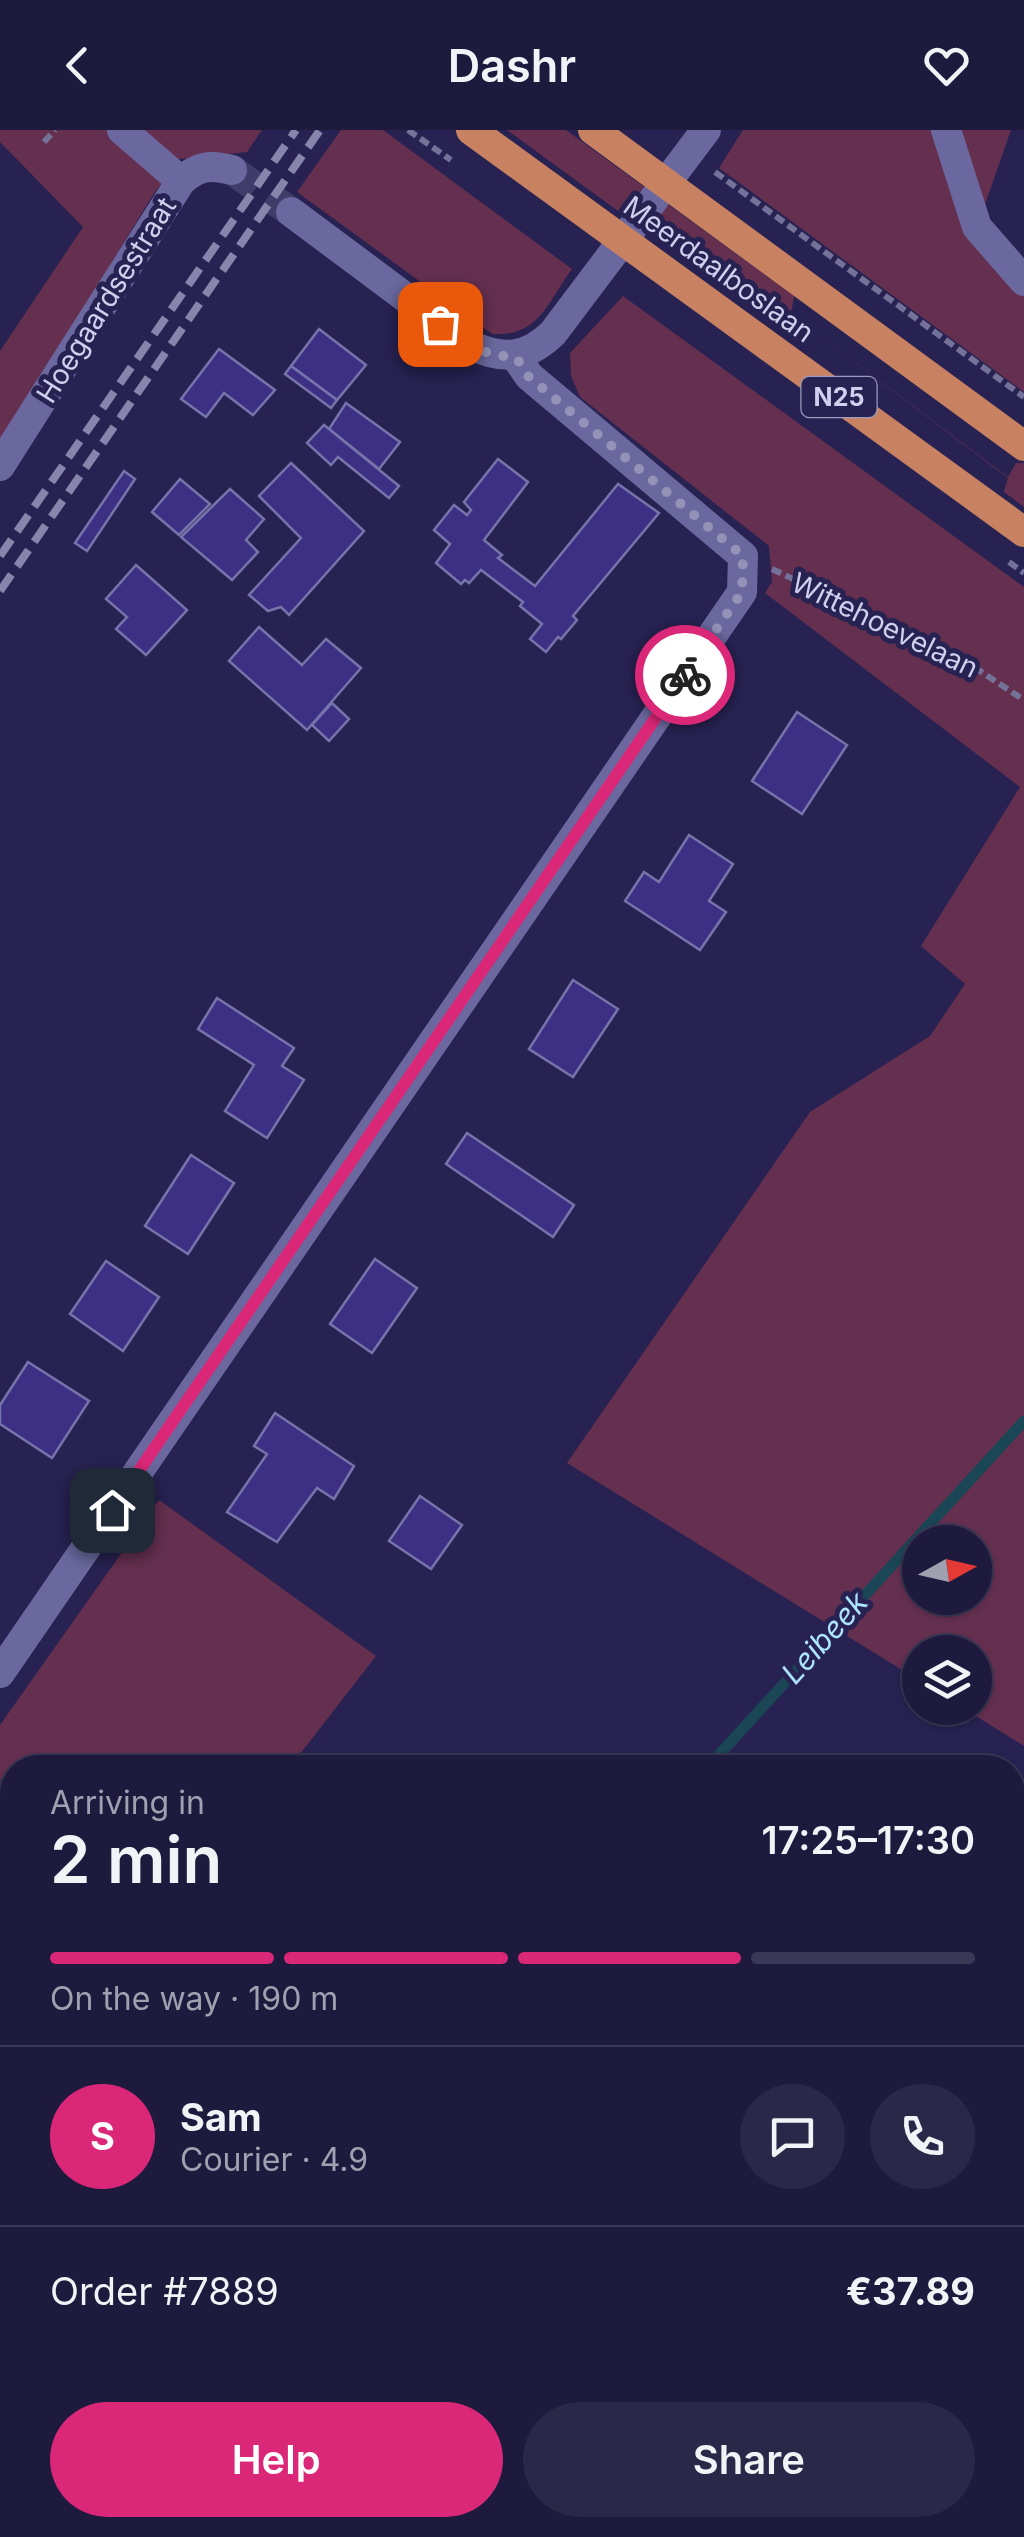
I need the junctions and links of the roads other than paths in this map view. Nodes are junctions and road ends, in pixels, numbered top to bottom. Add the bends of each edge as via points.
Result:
1 (122, 130) edge
2 (472, 130) edge
3 (593, 130) edge
4 (706, 130) edge
5 (946, 130) edge
6 (232, 170) tunnel mouth
7 (181, 181) junction
8 (291, 212) tunnel mouth
9 (1024, 281) edge
10 (516, 357) junction
11 (1024, 446) edge
12 (0, 466) edge
13 (1024, 532) edge
14 (0, 1673) edge

1 - 7 street
2 - 13 highway, Meerdaalboslaan / N25
3 - 11 highway, Meerdaalboslaan / N25
4 - 10 street via 553,333
5 - 9 street via 977,226
6 - 7 street, Hoegaardsestraat via 195,169
7 - 12 street, Hoegaardsestraat
8 - 10 street via 468,344
10 - 14 street via 528,376 743,556 742,592

